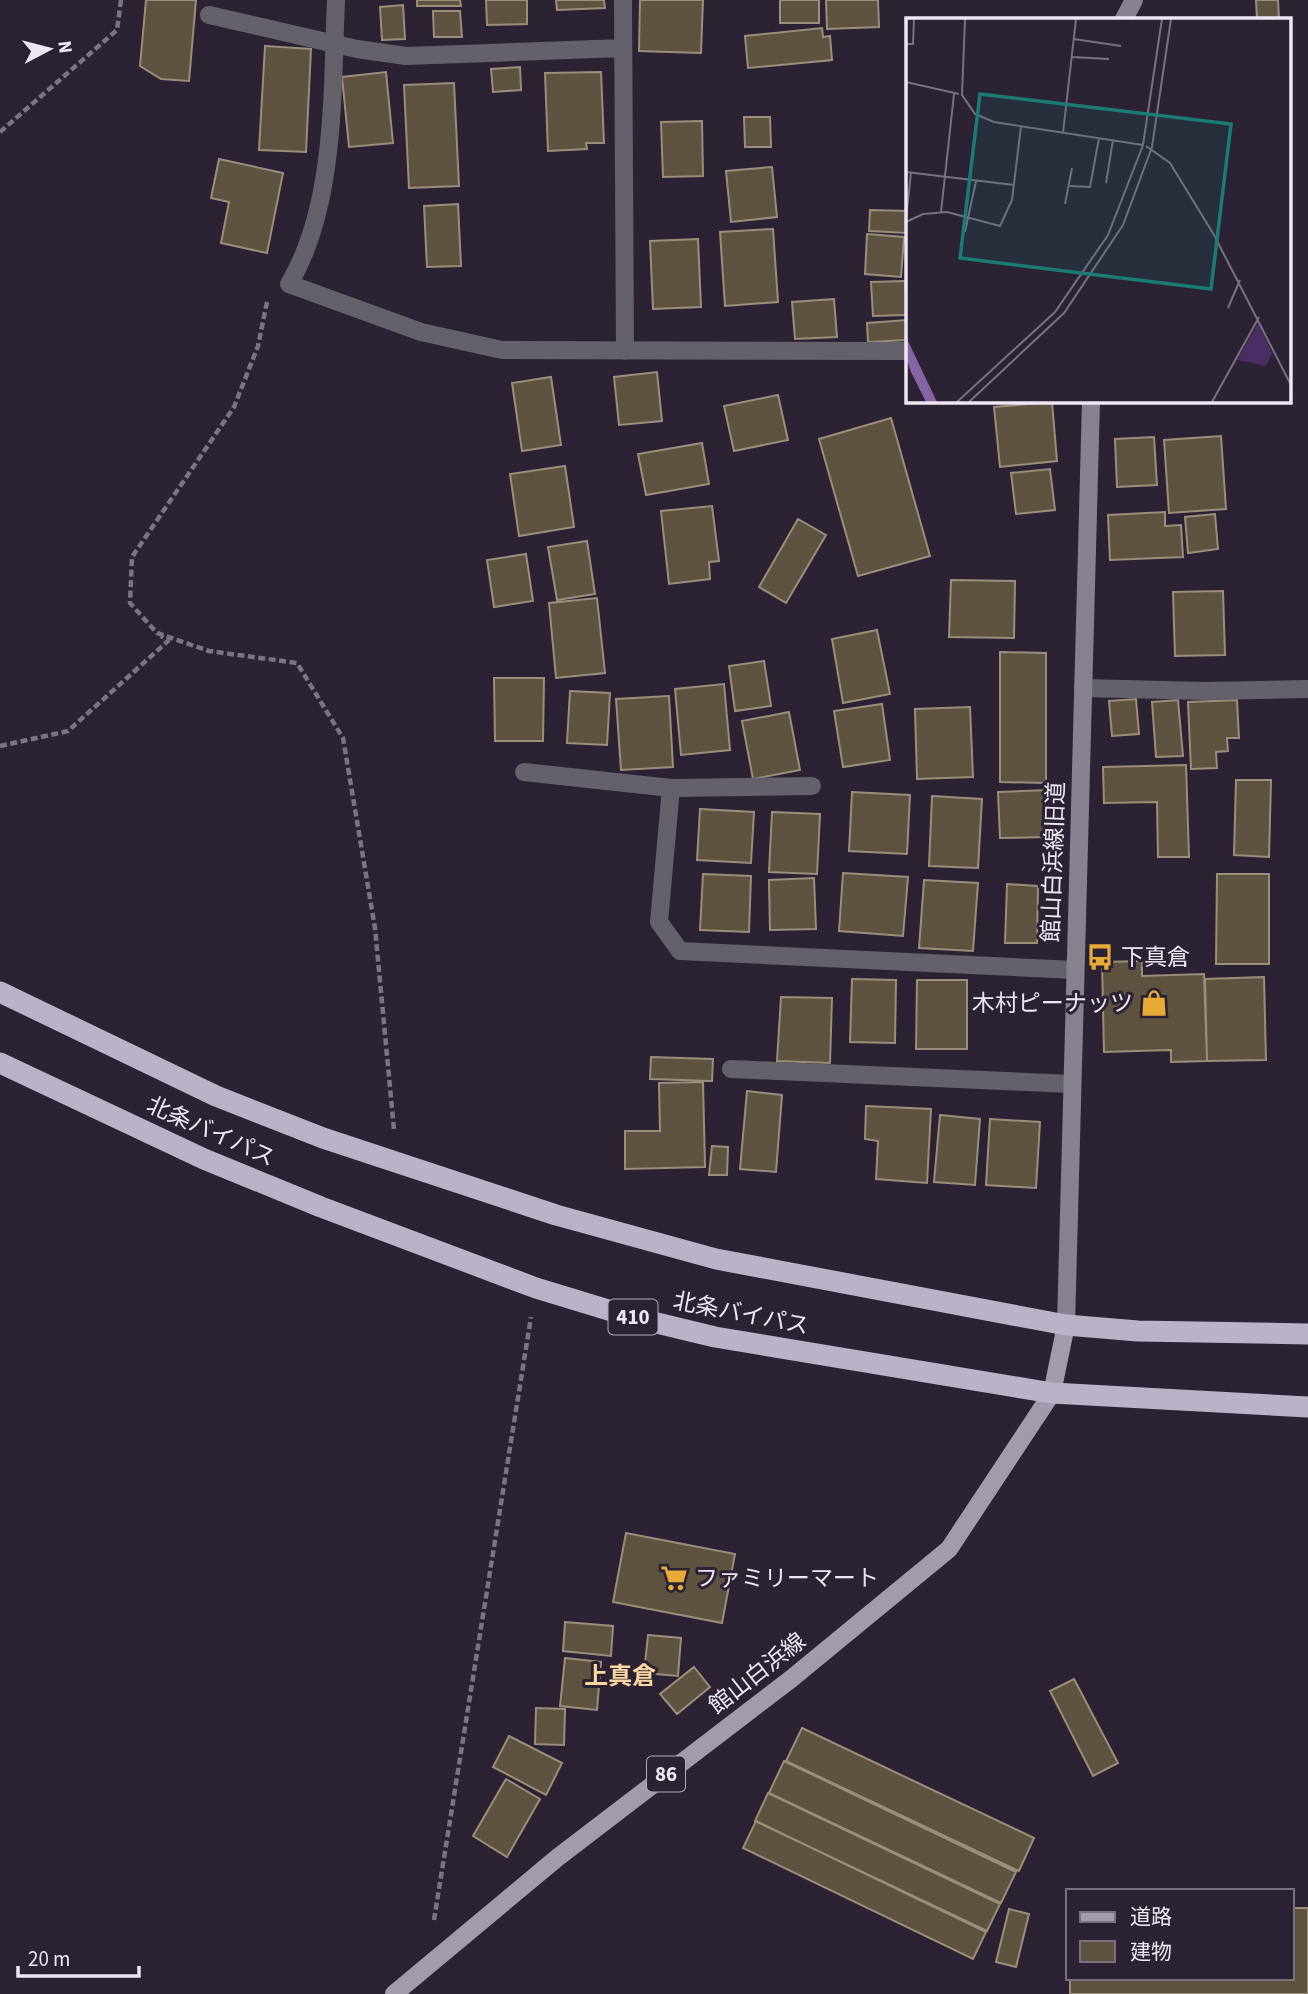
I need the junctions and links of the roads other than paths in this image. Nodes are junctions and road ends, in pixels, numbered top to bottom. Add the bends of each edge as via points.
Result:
1 (336, 0) edge
2 (623, 0) edge
3 (1134, 0) edge
4 (209, 15) dead end
5 (1125, 18) edge
6 (334, 43) junction
7 (622, 48) junction
8 (625, 351) junction
9 (906, 351) edge
10 (1091, 402) edge
11 (1083, 688) junction
12 (1308, 689) edge
13 (524, 772) dead end
14 (812, 786) dead end
15 (671, 788) junction
16 (1074, 970) junction
17 (0, 992) edge
18 (0, 1063) edge
19 (731, 1069) dead end
20 (1072, 1084) junction
21 (1066, 1325) junction
22 (1308, 1334) edge
23 (1052, 1393) junction
24 (1308, 1407) edge
25 (394, 1994) edge

1 - 6 street
2 - 7 street
3 - 5 street
4 - 6 street
6 - 7 street via 406,56
6 - 8 street via 317,222 304,260 289,284 421,332 502,350
7 - 8 street
8 - 9 street
10 - 11 street, 館山白浜線旧道
11 - 12 street
11 - 16 street, 館山白浜線旧道
13 - 15 street
14 - 15 street
15 - 16 street via 659,922 680,951
16 - 20 street, 館山白浜線旧道
17 - 21 highway, 北条バイパス via 216,1096 323,1138 556,1215 716,1259
18 - 23 highway, 北条バイパス / 410 via 204,1159 536,1288 715,1336
19 - 20 street
20 - 21 street, 館山白浜線旧道
21 - 22 highway, 北条バイパス
21 - 23 main road, 館山白浜線 / 86
23 - 24 highway, 北条バイパス / 410
23 - 25 main road, 館山白浜線 / 86 via 949,1549 791,1679 557,1858

